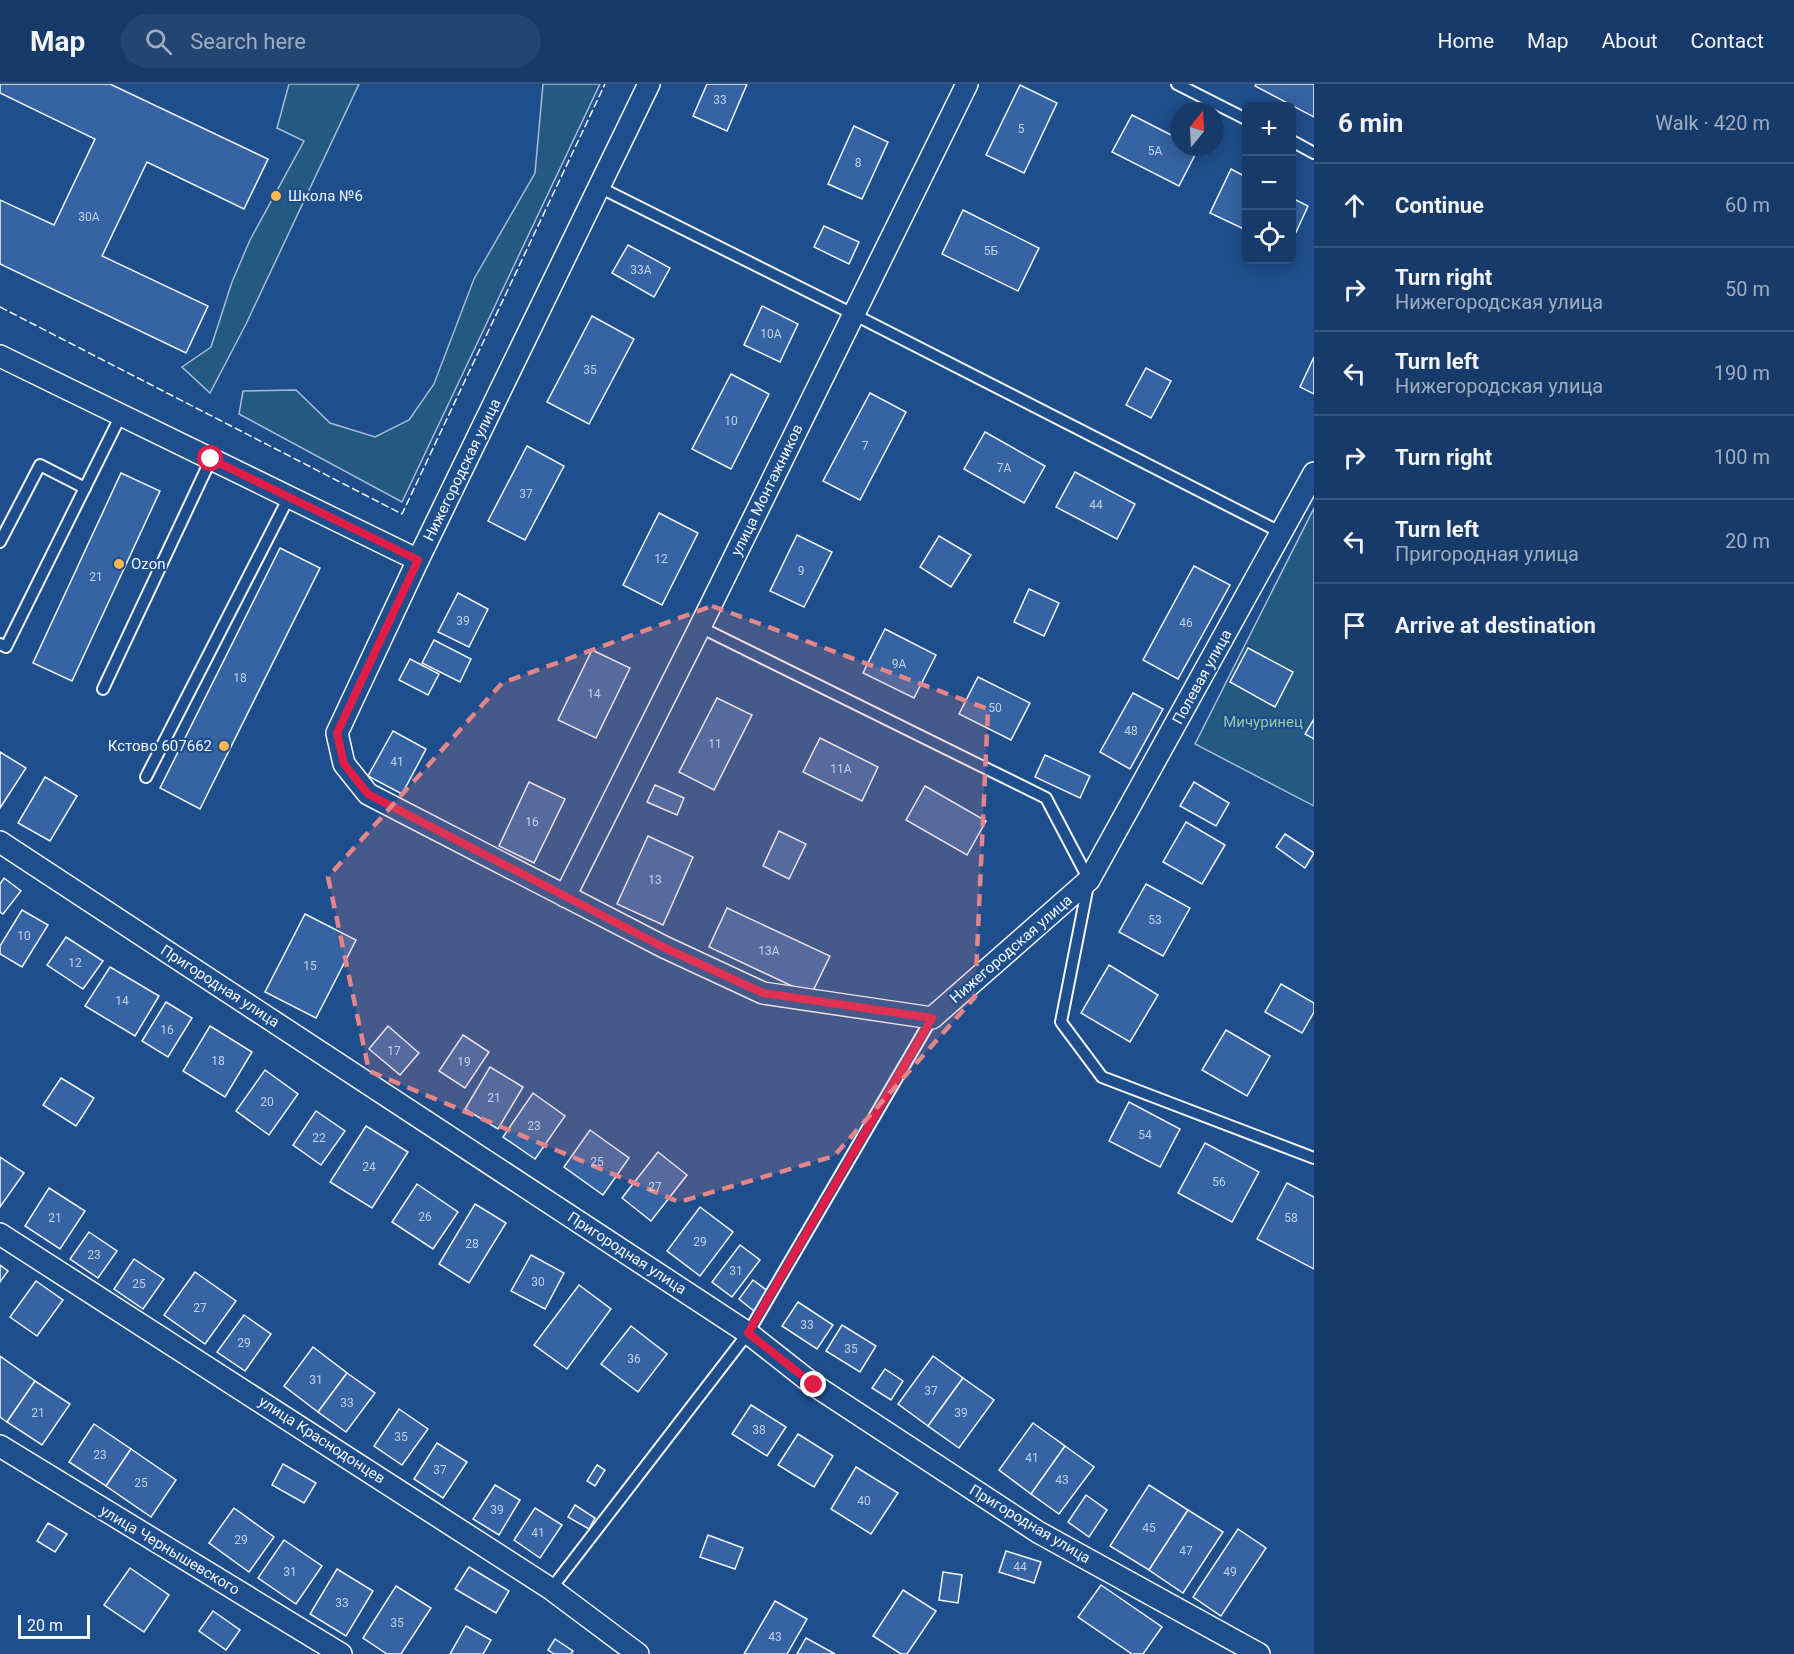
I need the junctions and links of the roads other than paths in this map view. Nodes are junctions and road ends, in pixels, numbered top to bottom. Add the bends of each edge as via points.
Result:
1 (649, 84) edge
2 (967, 84) edge
3 (1177, 84) edge
4 (1242, 117) edge
5 (1296, 143) edge
6 (1314, 153) edge
7 (599, 187) junction
8 (853, 314) junction
9 (0, 357) edge
10 (121, 415) junction
11 (211, 459) junction
12 (1314, 473) edge
13 (85, 488) junction
14 (289, 497) junction
15 (1282, 533) junction
16 (0, 542) edge
17 (418, 560) junction
18 (700, 627) junction
19 (0, 644) edge
20 (103, 689) dead end
21 (146, 777) dead end
22 (0, 842) edge
23 (1089, 880) junction
24 (565, 896) junction
25 (932, 1018) junction
26 (1314, 1158) edge
27 (0, 1234) edge
28 (748, 1333) junction
29 (0, 1446) edge
30 (551, 1589) junction
31 (341, 1654) edge
32 (638, 1654) edge
33 (1259, 1654) edge

1 - 7 street, Нижегородская улица
2 - 8 street, улица Монтажников
3 - 4 lane
5 - 6 lane
7 - 8 lane
7 - 17 street, Нижегородская улица
8 - 15 lane
8 - 18 street, улица Монтажников
9 - 10 street
10 - 11 street
10 - 13 lane
11 - 14 street
11 - 20 lane
12 - 15 street, Полевая улица
13 - 16 lane via 40,465
13 - 19 lane via 6,647
14 - 17 street
14 - 21 lane
15 - 23 street, Полевая улица
17 - 24 street, Нижегородская улица via 337,733 344,764 368,794
18 - 23 lane via 1046,798
18 - 24 street, улица Монтажников
22 - 28 street, Пригородная улица
23 - 25 street, Нижегородская улица
23 - 26 lane via 1061,1022 1102,1077
24 - 25 street, Нижегородская улица via 763,993
25 - 28 lane
27 - 30 street, улица Краснодонцев
28 - 30 lane
28 - 33 street, Пригородная улица via 814,1385 1038,1532
29 - 31 street, улица Чернышевского
30 - 32 street, улица Краснодонцев

